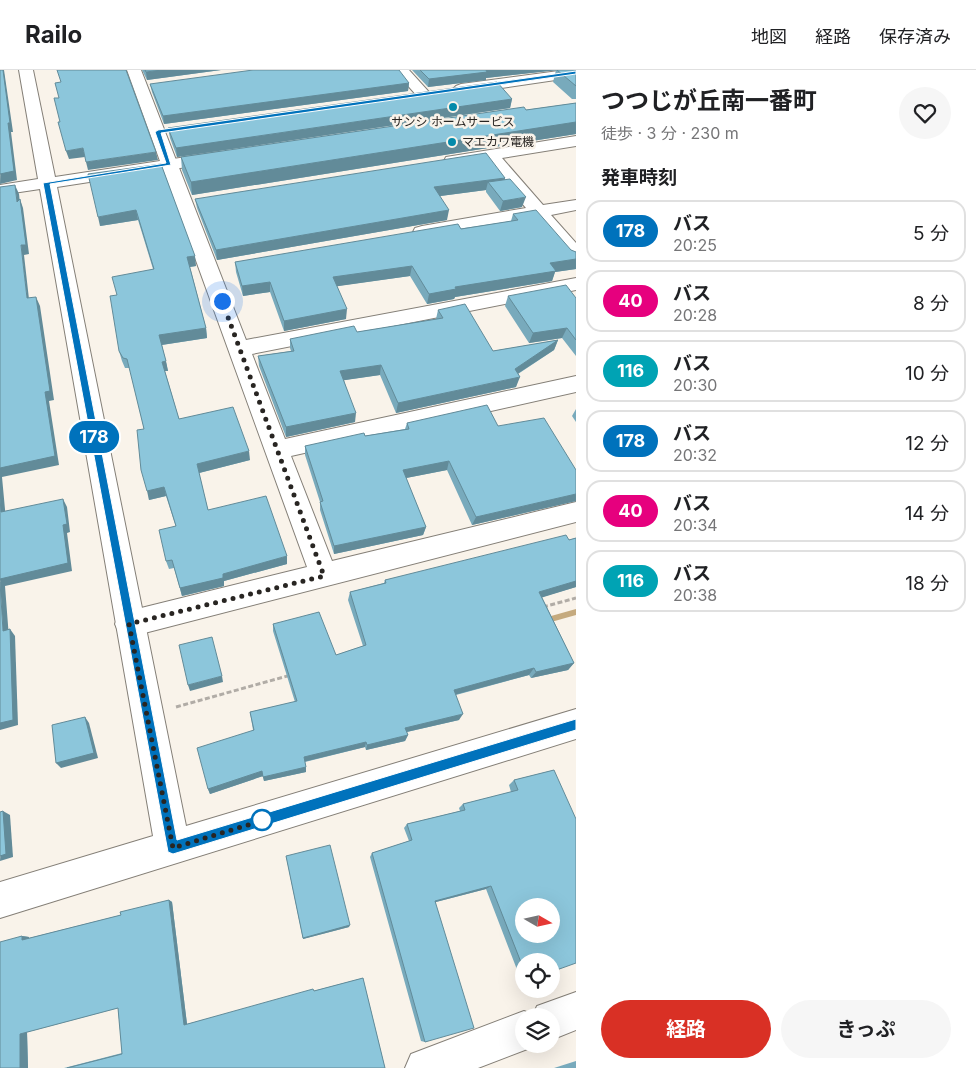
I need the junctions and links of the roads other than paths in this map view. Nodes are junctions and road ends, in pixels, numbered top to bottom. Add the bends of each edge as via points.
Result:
1 (26, 70) edge
2 (134, 70) edge
3 (401, 70) edge
4 (498, 70) edge
5 (576, 73) edge
6 (511, 82) junction
7 (423, 94) junction
8 (403, 97) edge
9 (177, 129) edge
10 (158, 132) junction
11 (576, 141) edge
12 (238, 154) edge
13 (490, 155) junction
14 (169, 164) junction
15 (431, 164) edge
16 (46, 183) junction
17 (0, 190) edge
18 (576, 205) edge
19 (539, 212) junction
20 (403, 235) edge
21 (576, 255) edge
22 (576, 284) edge
23 (239, 349) junction
24 (576, 384) edge
25 (276, 450) junction
26 (576, 512) edge
27 (324, 576) junction
28 (129, 624) junction
29 (576, 724) edge
30 (173, 848) junction
31 (0, 900) edge
32 (576, 1011) edge
33 (560, 1017) edge
34 (515, 1034) edge
35 (425, 1068) edge

1 - 16 street
2 - 10 street via 146,86
3 - 7 street
4 - 6 street
5 - 6 street
6 - 7 street
7 - 8 street
9 - 10 street
10 - 14 street
11 - 13 street
12 - 14 street
13 - 15 street
13 - 19 street
14 - 16 street
14 - 23 street via 194,201 220,267
16 - 17 street
16 - 28 street
18 - 19 street
19 - 20 street
19 - 21 street
22 - 23 street
23 - 25 street
24 - 25 street
25 - 27 street
26 - 27 street
27 - 28 street
28 - 30 street
29 - 30 street
30 - 31 street
32 - 33 street
34 - 35 street

